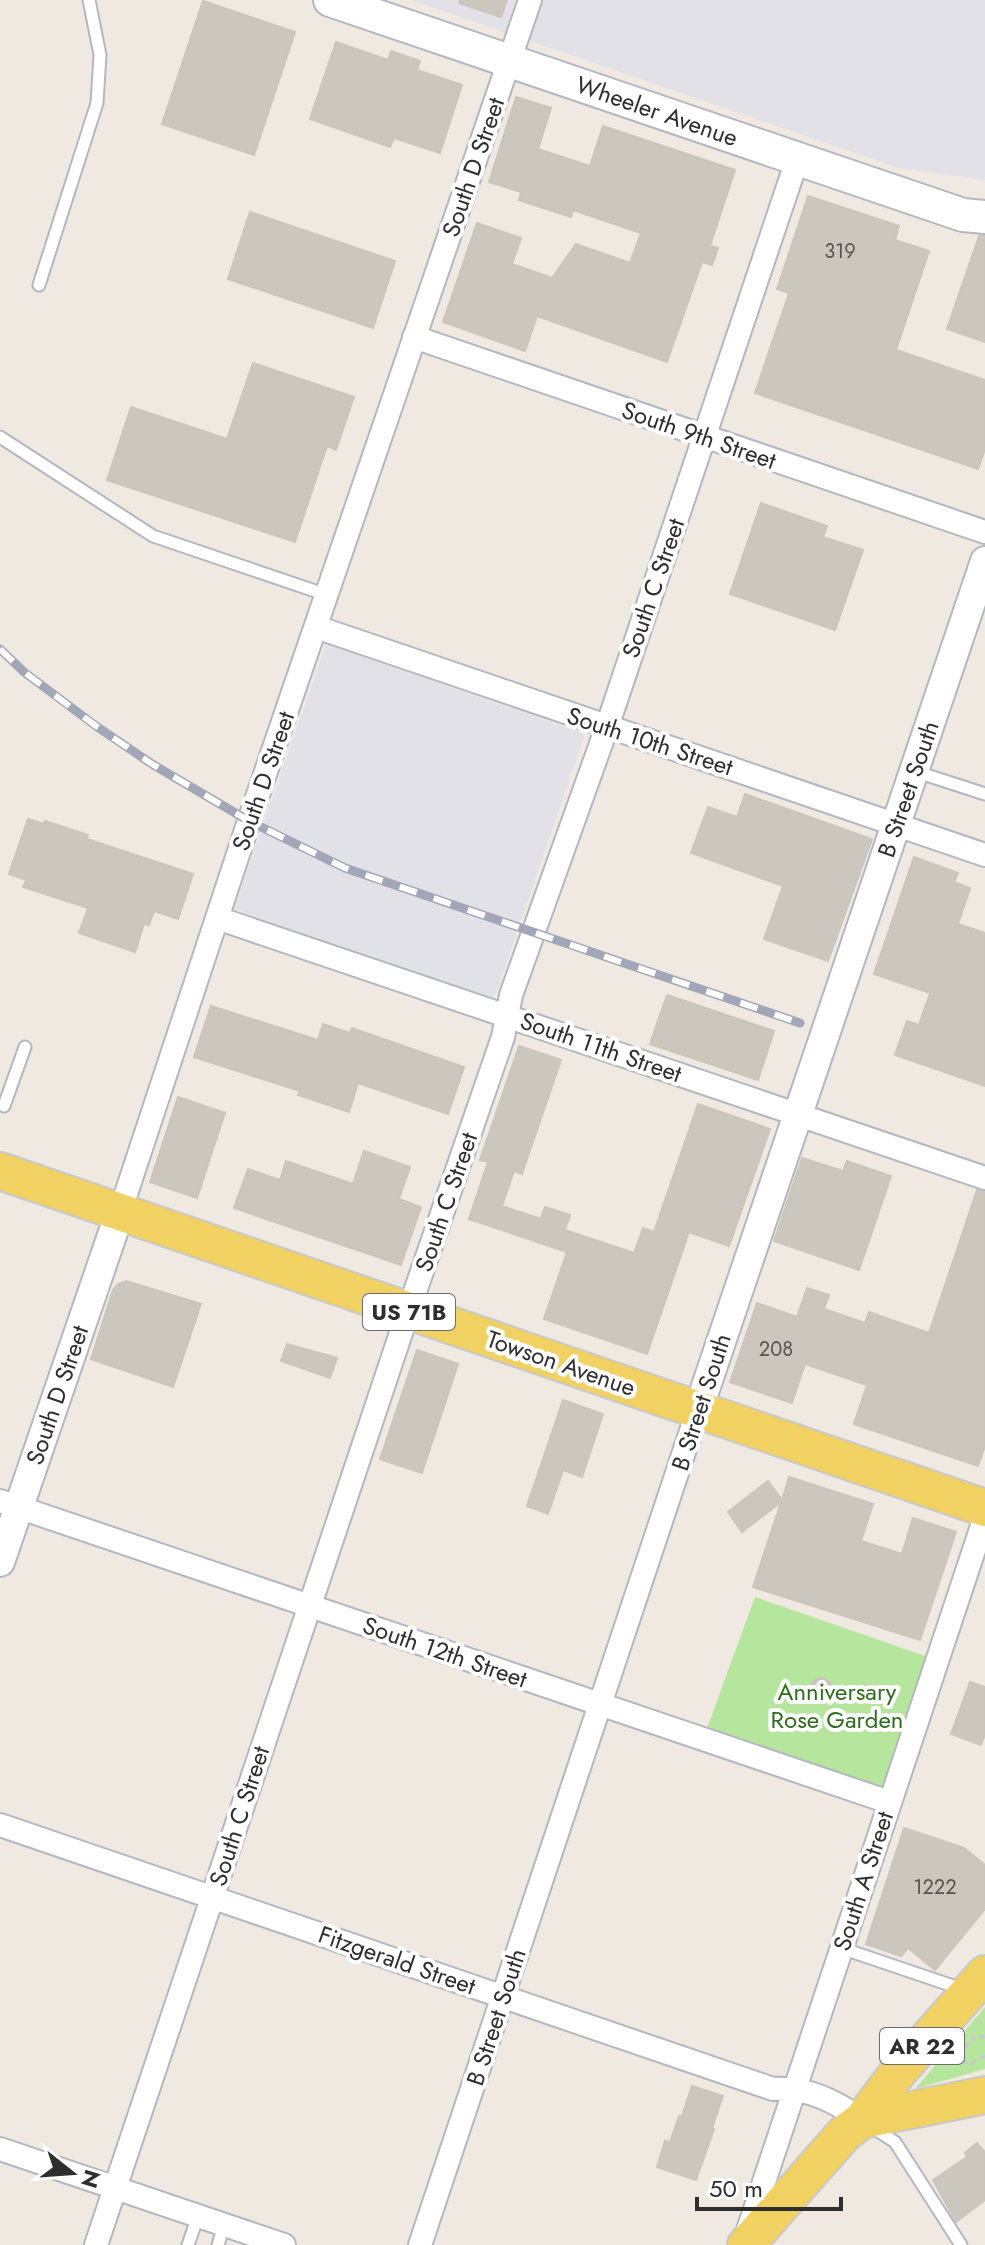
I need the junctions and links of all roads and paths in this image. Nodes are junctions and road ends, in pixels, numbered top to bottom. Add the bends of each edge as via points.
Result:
1 (89, 0) edge
2 (330, 0) edge
3 (530, 0) edge
4 (510, 60) junction
5 (797, 160) junction
6 (985, 217) edge
7 (39, 285) dead end
8 (414, 337) junction
9 (0, 437) edge
10 (704, 437) junction
11 (985, 532) edge
12 (985, 561) edge
13 (327, 595) junction
14 (316, 627) junction
15 (607, 727) junction
16 (914, 771) junction
17 (985, 794) edge
18 (896, 824) junction
19 (985, 855) edge
20 (217, 918) junction
21 (507, 1014) junction
22 (25, 1047) dead end
23 (1, 1109) edge
24 (797, 1115) junction
25 (0, 1171) edge
26 (985, 1178) edge
27 (120, 1212) junction
28 (408, 1312) junction
29 (698, 1410) junction
30 (9, 1504) edge
31 (985, 1508) edge
32 (985, 1517) edge
33 (0, 1562) edge
34 (310, 1606) junction
35 (601, 1705) junction
36 (889, 1802) junction
37 (0, 1825) edge
38 (212, 1897) junction
39 (841, 1948) junction
40 (978, 1983) edge
41 (503, 1997) junction
42 (985, 2037) edge
43 (985, 2056) edge
44 (795, 2088) junction
45 (985, 2095) edge
46 (862, 2120) junction
47 (0, 2149) edge
48 (115, 2188) junction
49 (198, 2216) junction
50 (221, 2235) edge
51 (96, 2245) edge
52 (188, 2245) edge
53 (284, 2245) edge
54 (420, 2245) edge
55 (744, 2245) edge
56 (961, 2245) edge

1 - 7 lane via 100,55 97,103
2 - 4 main road, Wheeler Avenue
3 - 4 street, South D Street
4 - 5 main road, Wheeler Avenue
4 - 8 street, South D Street
5 - 6 main road, Wheeler Avenue via 963,215
5 - 10 street, South C Street
8 - 10 street, South 9th Street
8 - 13 street, South D Street
9 - 13 lane via 153,536
10 - 11 street, South 9th Street
10 - 15 street, South C Street
12 - 16 street, B Street South
13 - 14 street, South D Street
14 - 15 street, South 10th Street
14 - 20 street, South D Street
15 - 18 street, South 10th Street
15 - 21 street, South C Street
16 - 17 lane
16 - 18 street, B Street South
18 - 19 street, South 10th Street
18 - 24 street, B Street South
20 - 21 street, South 11th Street
20 - 27 street, South D Street
21 - 24 street, South 11th Street
21 - 28 street, South C Street
22 - 23 lane
24 - 26 street, South 11th Street
24 - 29 street, B Street South
25 - 27 main road, Towson Avenue / US 71B
27 - 28 main road, Towson Avenue / US 71B
27 - 30 street, South D Street
28 - 29 main road, Towson Avenue / US 71B
28 - 34 street, South C Street
29 - 31 main road, Towson Avenue / US 71B
29 - 35 street, B Street South
30 - 33 street, South D Street
30 - 34 street, South 12th Street
32 - 36 street, South A Street
34 - 35 street, South 12th Street
34 - 38 street, South C Street
35 - 36 street, South 12th Street
35 - 41 street, B Street South
36 - 39 street, South A Street
37 - 38 street, Fitzgerald Street
38 - 41 street, Fitzgerald Street
38 - 48 street, South C Street
39 - 40 lane
39 - 44 street, South A Street
40 - 46 main road, AR 22
41 - 44 street, Fitzgerald Street via 773,2089
41 - 54 street, B Street South
42 - 43 path via 975,2036 961,2052 962,2061 970,2064
44 - 46 street, Fitzgerald Street via 837,2103
44 - 55 street, South A Street
45 - 46 main road
46 - 55 main road, AR 22
46 - 56 lane via 895,2142
47 - 48 street
48 - 49 street
48 - 51 street, South C Street
49 - 50 street
49 - 52 lane
50 - 53 street

